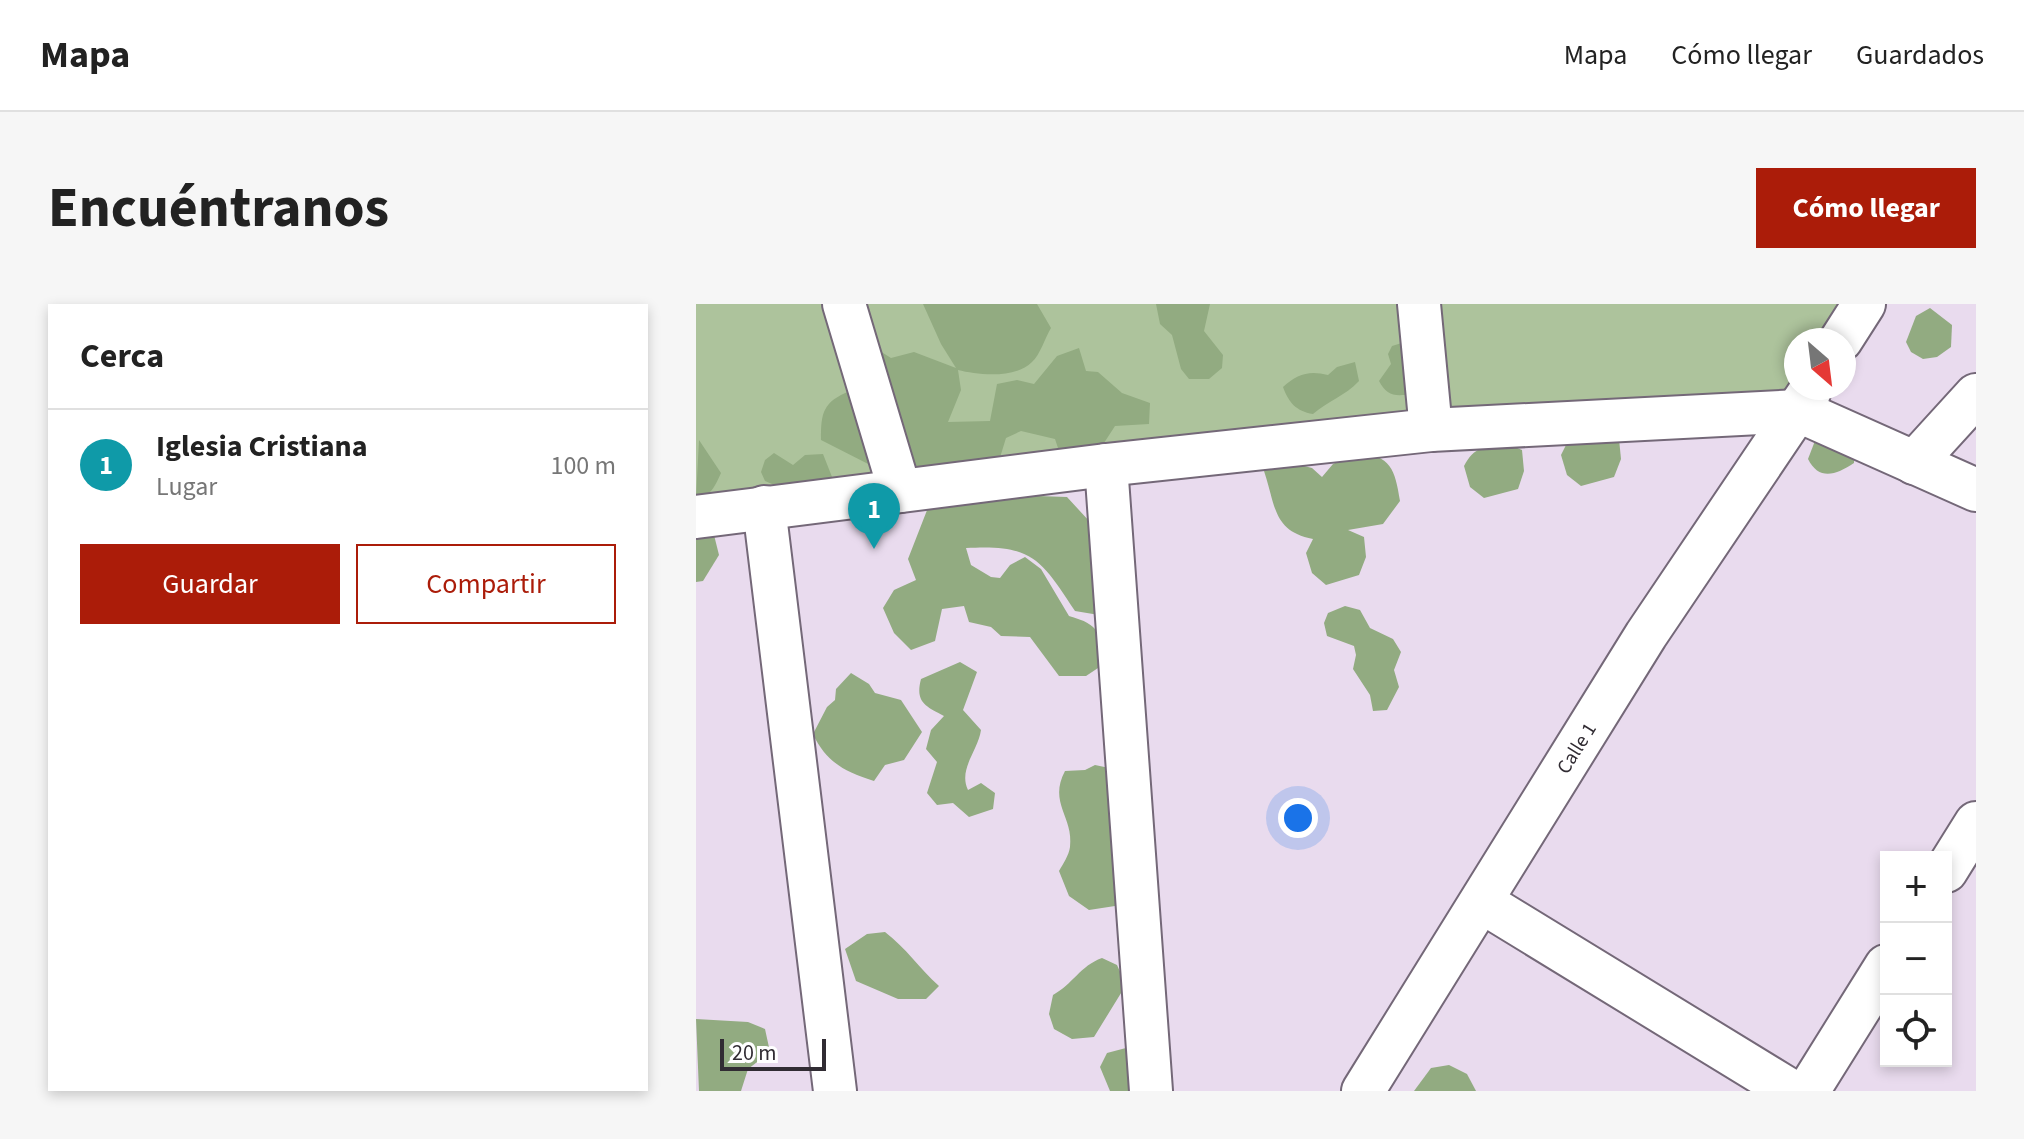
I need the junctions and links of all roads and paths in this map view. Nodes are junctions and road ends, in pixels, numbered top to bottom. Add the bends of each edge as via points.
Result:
1 (844, 304) edge
2 (1419, 304) edge
3 (1864, 304) edge
4 (1849, 328) edge
5 (1976, 395) edge
6 (1806, 400) edge
7 (1431, 430) junction
8 (1914, 463) junction
9 (1106, 465) junction
10 (1976, 490) edge
11 (900, 491) junction
12 (764, 507) junction
13 (696, 517) edge
14 (1976, 823) edge
15 (1952, 861) edge
16 (1482, 902) junction
17 (1880, 976) edge
18 (835, 1091) edge
19 (1151, 1091) edge
20 (1363, 1091) edge
21 (1791, 1091) edge
22 (1808, 1091) edge

1 - 11 street
2 - 7 street
3 - 4 street
5 - 8 street
6 - 7 street
6 - 8 street
6 - 16 street, Calle 1 via 1646,635
7 - 9 street
8 - 10 street
9 - 11 street
9 - 19 street
11 - 12 street
12 - 13 street
12 - 18 street
14 - 15 street
16 - 20 street, Calle 1
16 - 21 street
17 - 22 street

